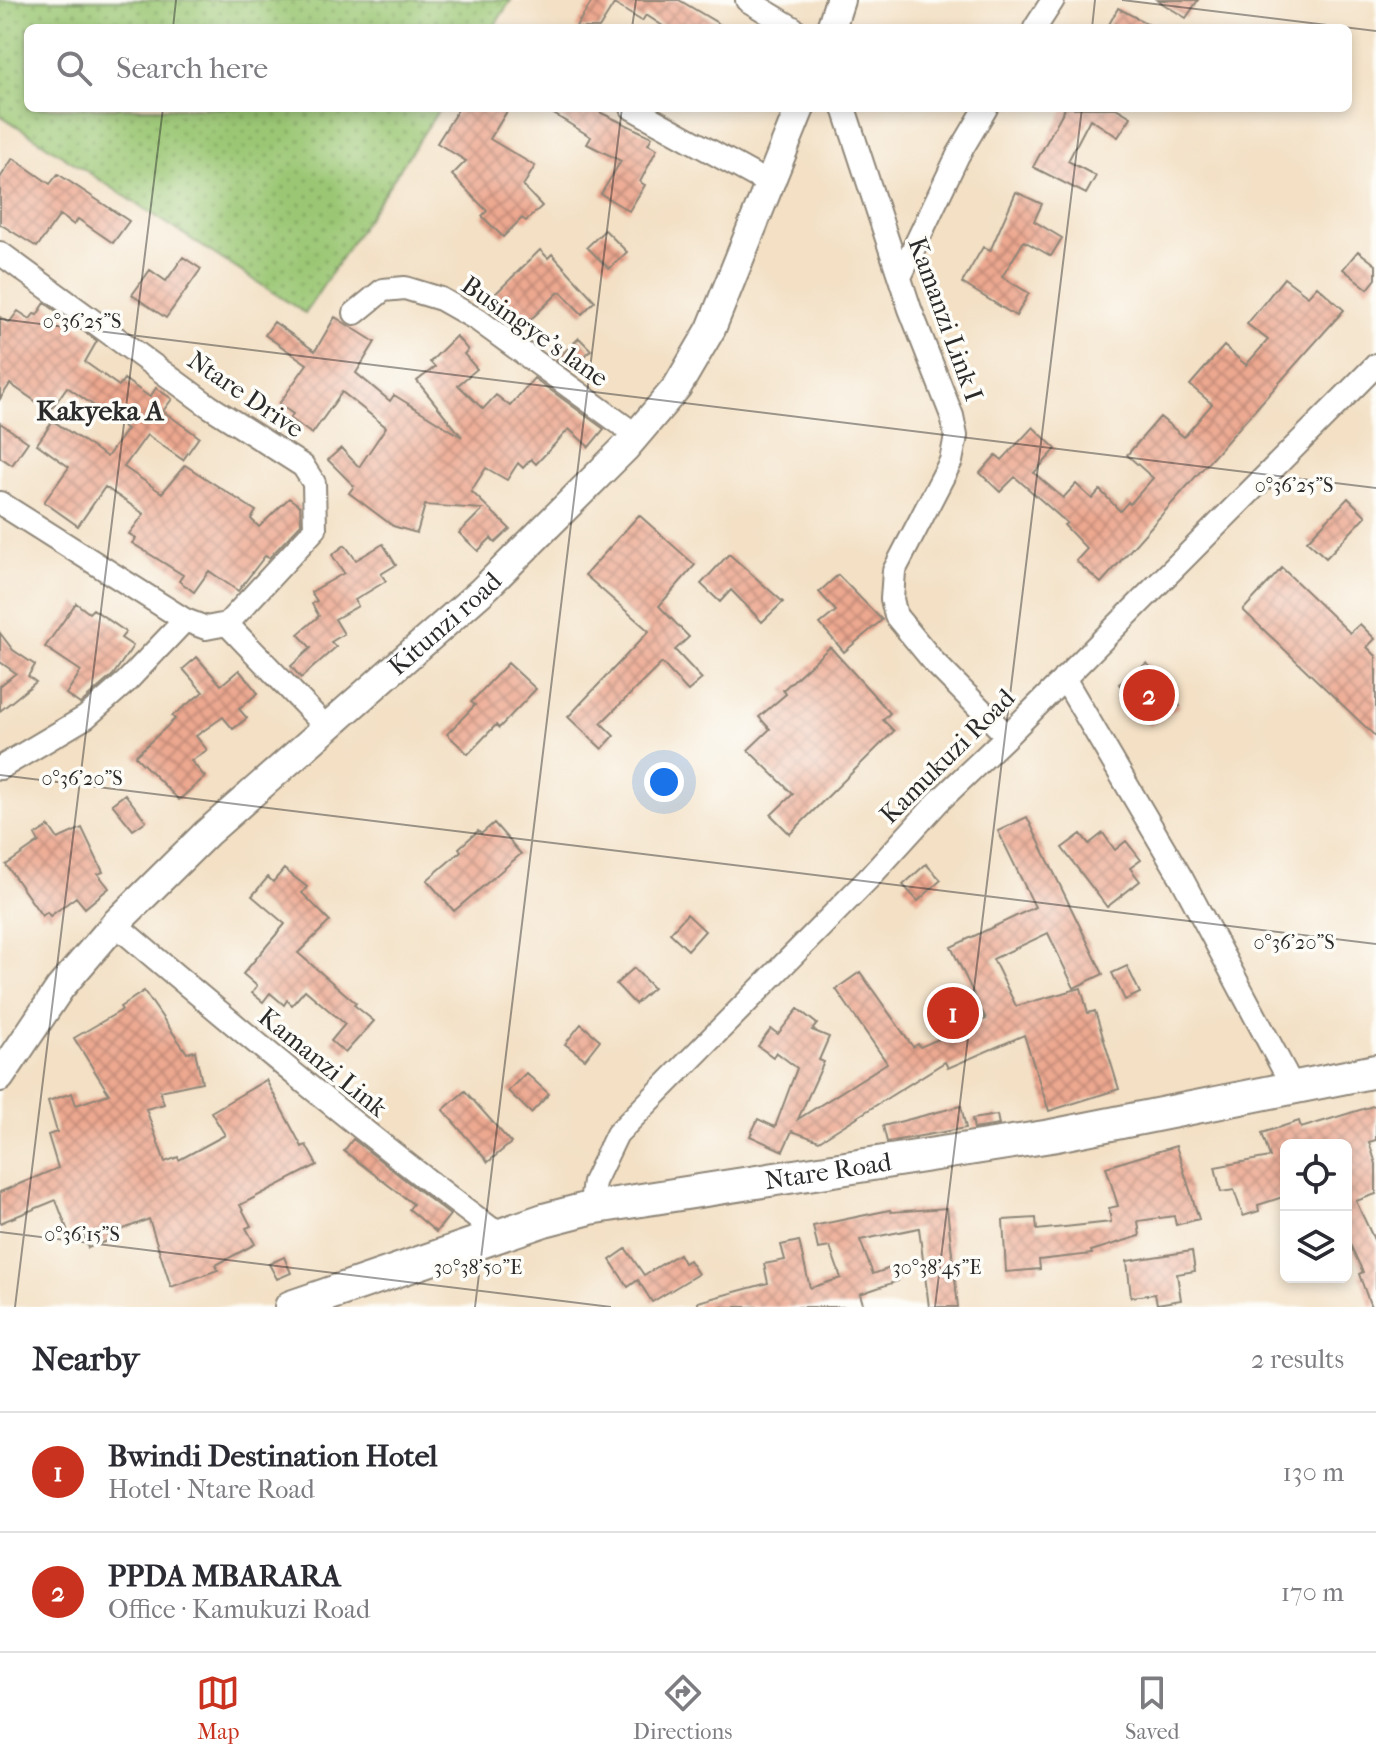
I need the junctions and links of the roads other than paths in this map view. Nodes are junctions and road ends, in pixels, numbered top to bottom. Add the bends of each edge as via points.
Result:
1 (747, 0) edge
2 (840, 0) edge
3 (1053, 0) edge
4 (786, 24) edge
5 (832, 24) edge
6 (1038, 24) edge
7 (639, 112) edge
8 (798, 112) edge
9 (845, 112) edge
10 (984, 112) edge
11 (770, 184) junction
12 (0, 253) edge
13 (900, 277) junction
14 (355, 313) dead end
15 (1376, 365) edge
16 (636, 435) junction
17 (0, 503) edge
18 (185, 620) junction
19 (227, 624) junction
20 (1064, 678) junction
21 (327, 728) junction
22 (1007, 736) junction
23 (0, 768) edge
24 (115, 924) junction
25 (1376, 1071) edge
26 (0, 1077) edge
27 (1294, 1089) junction
28 (590, 1208) junction
29 (501, 1236) junction
30 (291, 1307) edge

1 - 4 street
2 - 5 street
3 - 6 street
7 - 11 street
8 - 11 street, Kitunzi road
9 - 13 street, Kamanzi Link I
10 - 13 street
11 - 16 street, Kitunzi road via 698,356
12 - 19 street, Ntare Drive via 209,406 303,466 314,483 315,529
13 - 22 street, Kamanzi Link I via 956,436 951,461 894,571 892,599 896,616 934,662
14 - 16 street, Busingye's lane via 383,290 405,288 441,299
15 - 20 street, Kamukuzi Road
16 - 21 street, Kitunzi road via 482,591
17 - 18 street
18 - 19 street via 206,628
18 - 23 street via 86,717
19 - 21 street
20 - 22 street, Kamukuzi Road
20 - 27 street via 1182,879
21 - 24 street, Kitunzi road via 207,833
22 - 28 street, Kamukuzi Road via 617,1134 594,1182
24 - 26 street, Kitunzi road via 60,988
24 - 29 street, Kamanzi Link via 273,1058
25 - 27 main road, Ntare Road
27 - 28 main road, Ntare Road via 1051,1136
28 - 29 main road, Ntare Road
29 - 30 main road, Ntare Road

